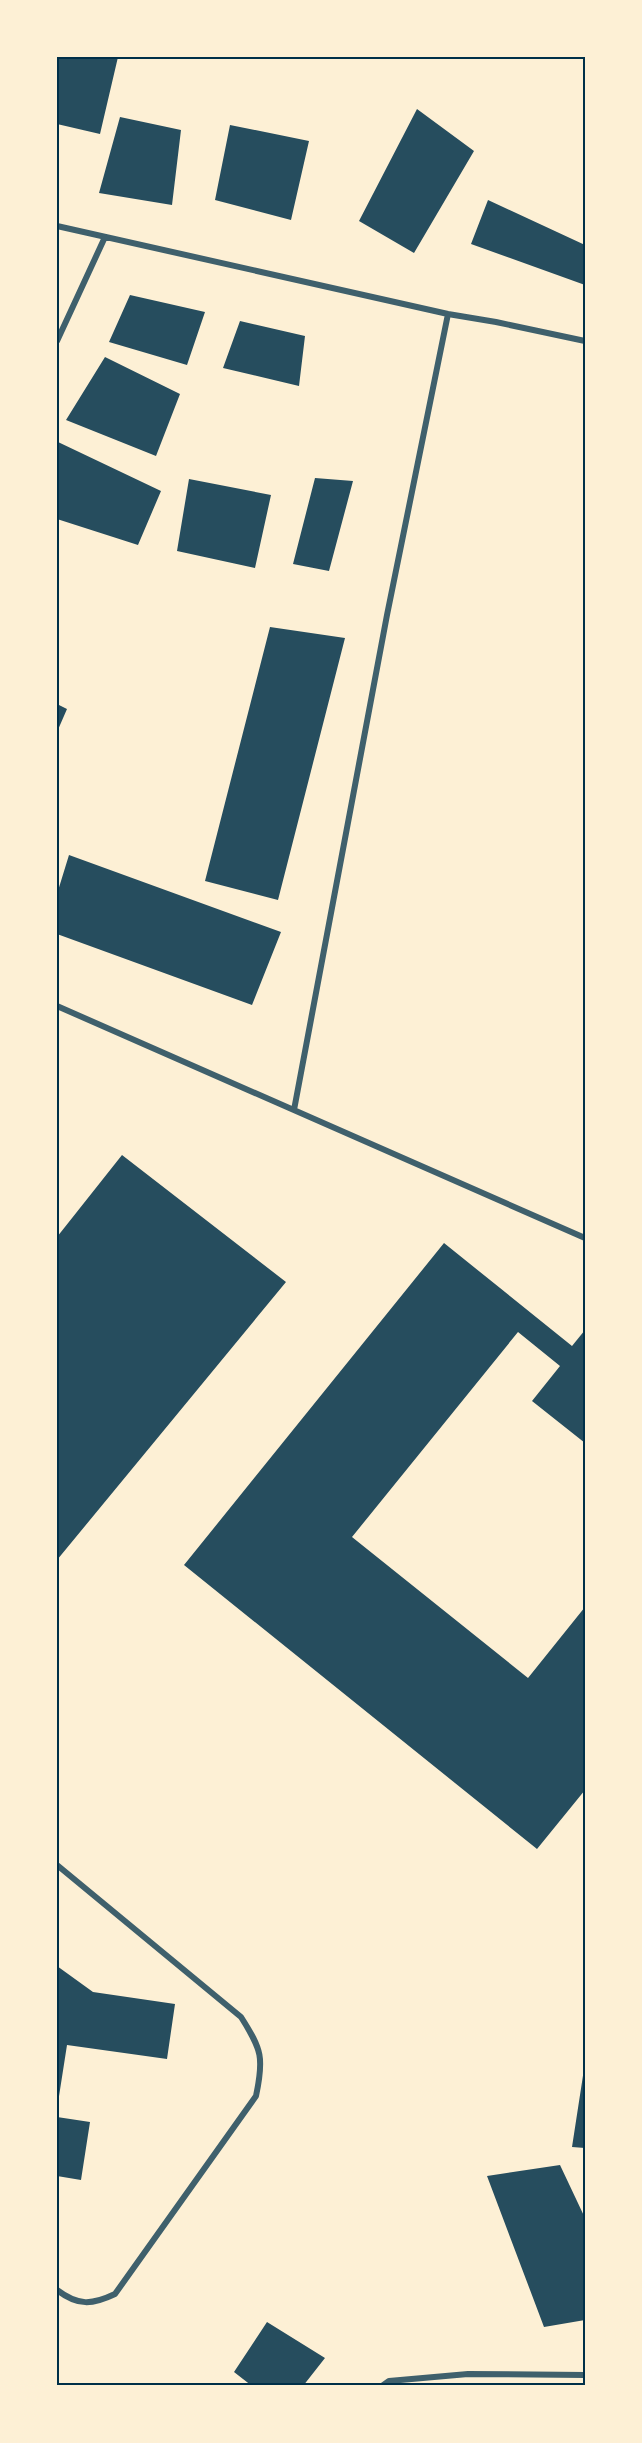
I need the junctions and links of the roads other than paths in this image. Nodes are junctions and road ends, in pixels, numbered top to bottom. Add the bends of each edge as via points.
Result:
1 (57, 226) edge
2 (105, 237) junction
3 (448, 314) junction
4 (57, 341) edge
5 (585, 341) edge
6 (57, 1006) edge
7 (294, 1110) junction
8 (585, 1238) edge
9 (57, 1865) edge
10 (57, 2290) edge
11 (585, 2375) edge
12 (382, 2386) edge

1 - 2 street
2 - 3 street
2 - 4 street
3 - 5 street
3 - 7 street
6 - 7 street
7 - 8 street
9 - 10 street via 241,2017 259,2044 261,2073 256,2096 115,2294 95,2303 70,2300
11 - 12 street via 468,2374 389,2381

